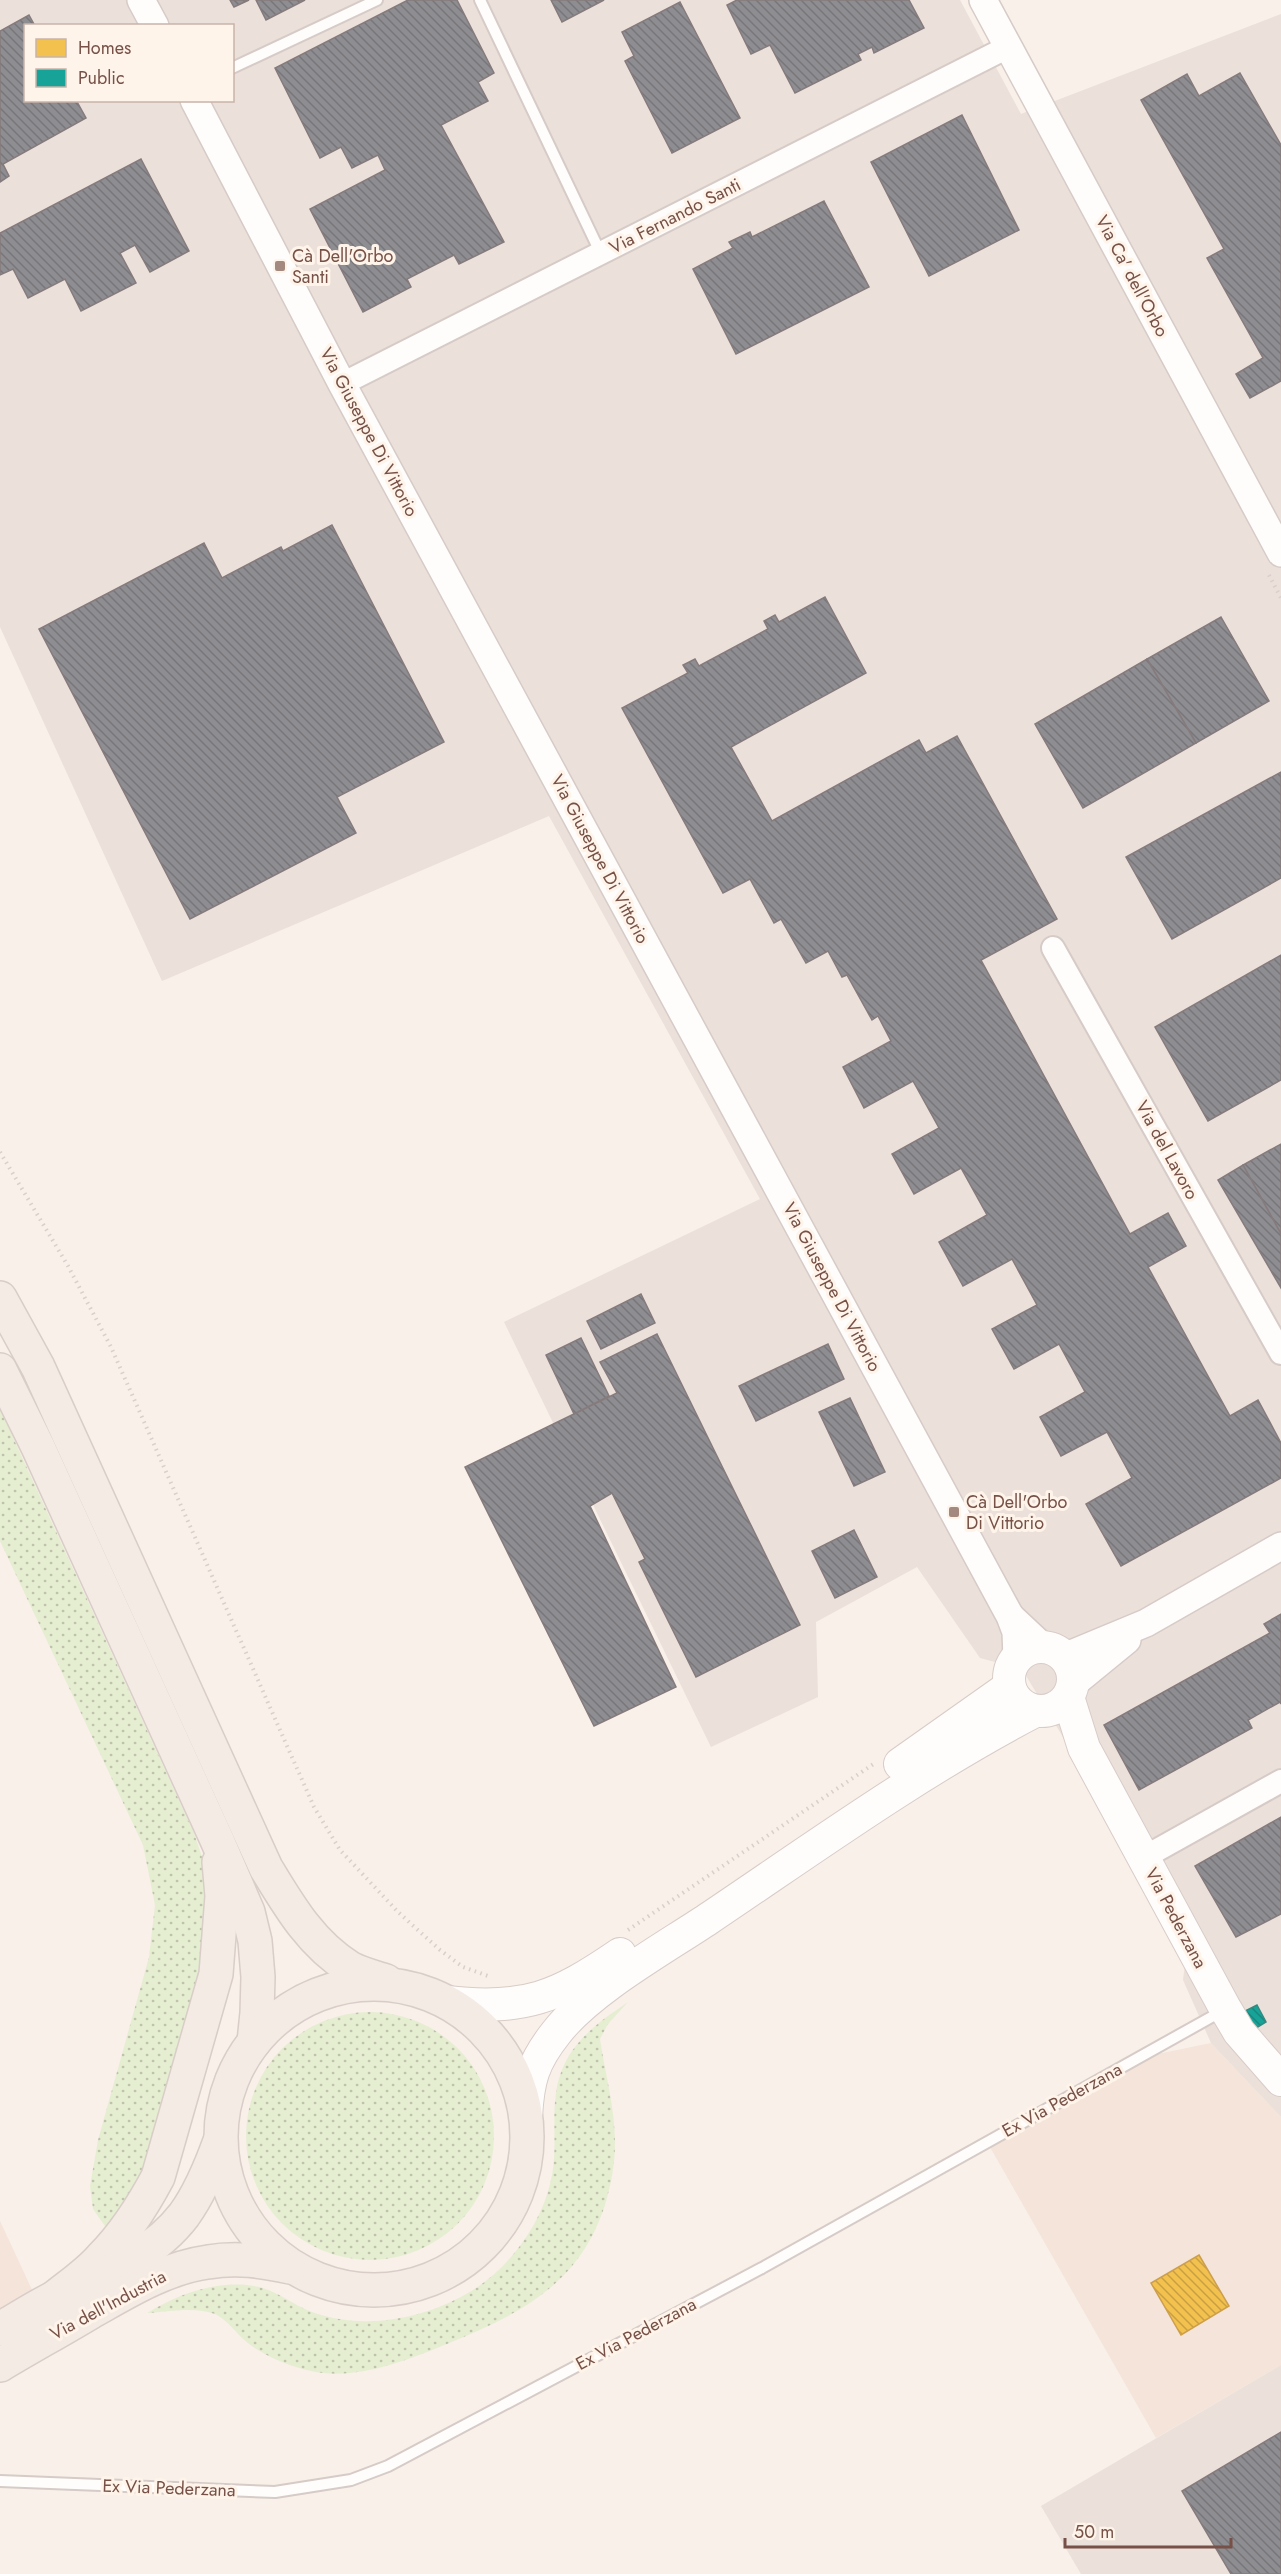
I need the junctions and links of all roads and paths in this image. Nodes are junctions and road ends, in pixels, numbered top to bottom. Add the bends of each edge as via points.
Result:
1 (141, 0) edge
2 (376, 0) edge
3 (480, 0) edge
4 (983, 0) edge
5 (154, 24) edge
6 (1008, 47) junction
7 (234, 67) edge
8 (195, 102) edge
9 (601, 254) junction
10 (342, 384) junction
11 (1277, 536) edge
12 (1053, 948) dead end
13 (0, 1152) edge
14 (0, 1298) edge
15 (1281, 1353) edge
16 (0, 1370) edge
17 (1281, 1546) edge
18 (1044, 1682) junction
19 (881, 1759) dead end
20 (1281, 1781) edge
21 (217, 1840) junction
22 (1143, 1858) junction
23 (624, 1933) dead end
24 (491, 1977) dead end
25 (396, 1985) junction
26 (447, 2002) junction
27 (1226, 2010) junction
28 (254, 2042) junction
29 (1281, 2080) edge
30 (526, 2117) junction
31 (220, 2139) junction
32 (293, 2268) junction
33 (54, 2298) junction
34 (0, 2329) edge
35 (0, 2365) edge
36 (0, 2481) edge

1 - 5 street
2 - 7 lane
3 - 9 lane
4 - 6 street, Via Ca' dell'Orbo
6 - 9 street, Via Fernando Santi
6 - 11 street, Via Ca' dell'Orbo
8 - 10 street, Via Giuseppe Di Vittorio
9 - 10 street, Via Fernando Santi
10 - 18 street, Via Giuseppe Di Vittorio
12 - 15 street, Via del Lavoro
13 - 24 path via 111,1347 315,1807 339,1850 440,1950 463,1967
14 - 25 main road via 38,1367 266,1868 295,1916 323,1947 352,1969
16 - 21 main road
17 - 18 street
18 - 22 main road, Via Pederzana
18 - 26 main road via 953,1728 568,1987 531,2001 480,2006
18 - 30 main road via 940,1763 610,1984 557,2031 543,2050 528,2086
19 - 23 path
20 - 22 street
21 - 28 main road via 248,1912 255,1941 258,2001
21 - 33 main road via 222,1896 216,1974 158,2177 122,2235 100,2260
22 - 27 main road, Via Pederzana
25 - 26 main road
25 - 28 main road via 332,1989 303,2001 276,2019
26 - 30 main road via 476,2022 501,2049 517,2081
27 - 29 main road, Via Pederzana via 1239,2032
27 - 36 lane, Ex Via Pederzana via 762,2268 388,2466 351,2480 275,2492
28 - 31 main road via 236,2072 224,2104
30 - 32 main road via 526,2155 517,2192 499,2226 472,2254 440,2275 404,2288 366,2290 328,2284
31 - 32 main road via 226,2177 240,2213 263,2243
31 - 33 main road, Via dell'Industria via 200,2188 167,2234 106,2275
32 - 35 main road, Via dell'Industria via 256,2259 230,2260 166,2273
33 - 34 main road, Via dell'Industria

